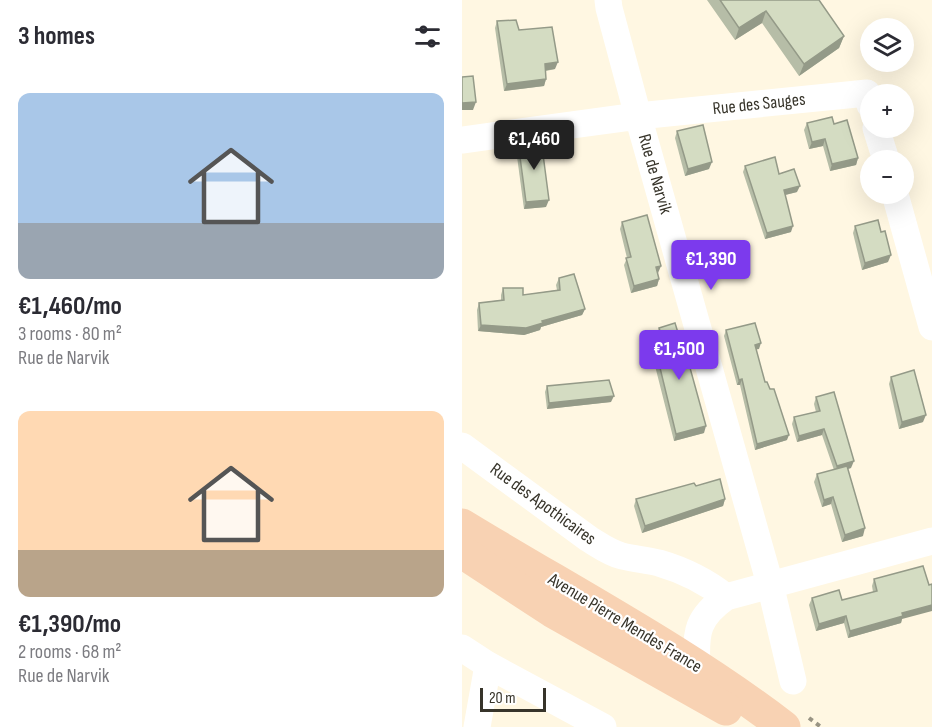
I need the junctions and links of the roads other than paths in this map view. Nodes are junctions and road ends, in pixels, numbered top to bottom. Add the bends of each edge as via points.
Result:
1 (608, 0) edge
2 (860, 94) edge
3 (638, 116) junction
4 (462, 140) edge
5 (898, 204) edge
6 (932, 327) edge
7 (462, 446) edge
8 (462, 525) edge
9 (932, 541) edge
10 (462, 552) edge
11 (770, 584) junction
12 (726, 597) junction
13 (462, 648) edge
14 (488, 665) junction
15 (697, 665) junction
16 (793, 681) dead end
17 (477, 727) edge
18 (603, 727) edge
19 (753, 727) edge
20 (784, 727) edge

1 - 3 street
2 - 3 street, Rue des Sauges
3 - 4 street, Rue de Narvik
3 - 11 street, Rue de Narvik
5 - 6 street
7 - 12 street, Rue des Apothicaires via 604,549 676,568
8 - 15 main road, Avenue Pierre Mendes France
9 - 11 street
10 - 19 main road, Avenue Pierre Mendes France via 552,611
11 - 12 street
11 - 16 street, Rue de Narvik
12 - 15 street via 703,620 695,642
13 - 14 street
14 - 17 street
14 - 18 street
15 - 20 main road, Avenue Pierre Mendes France

